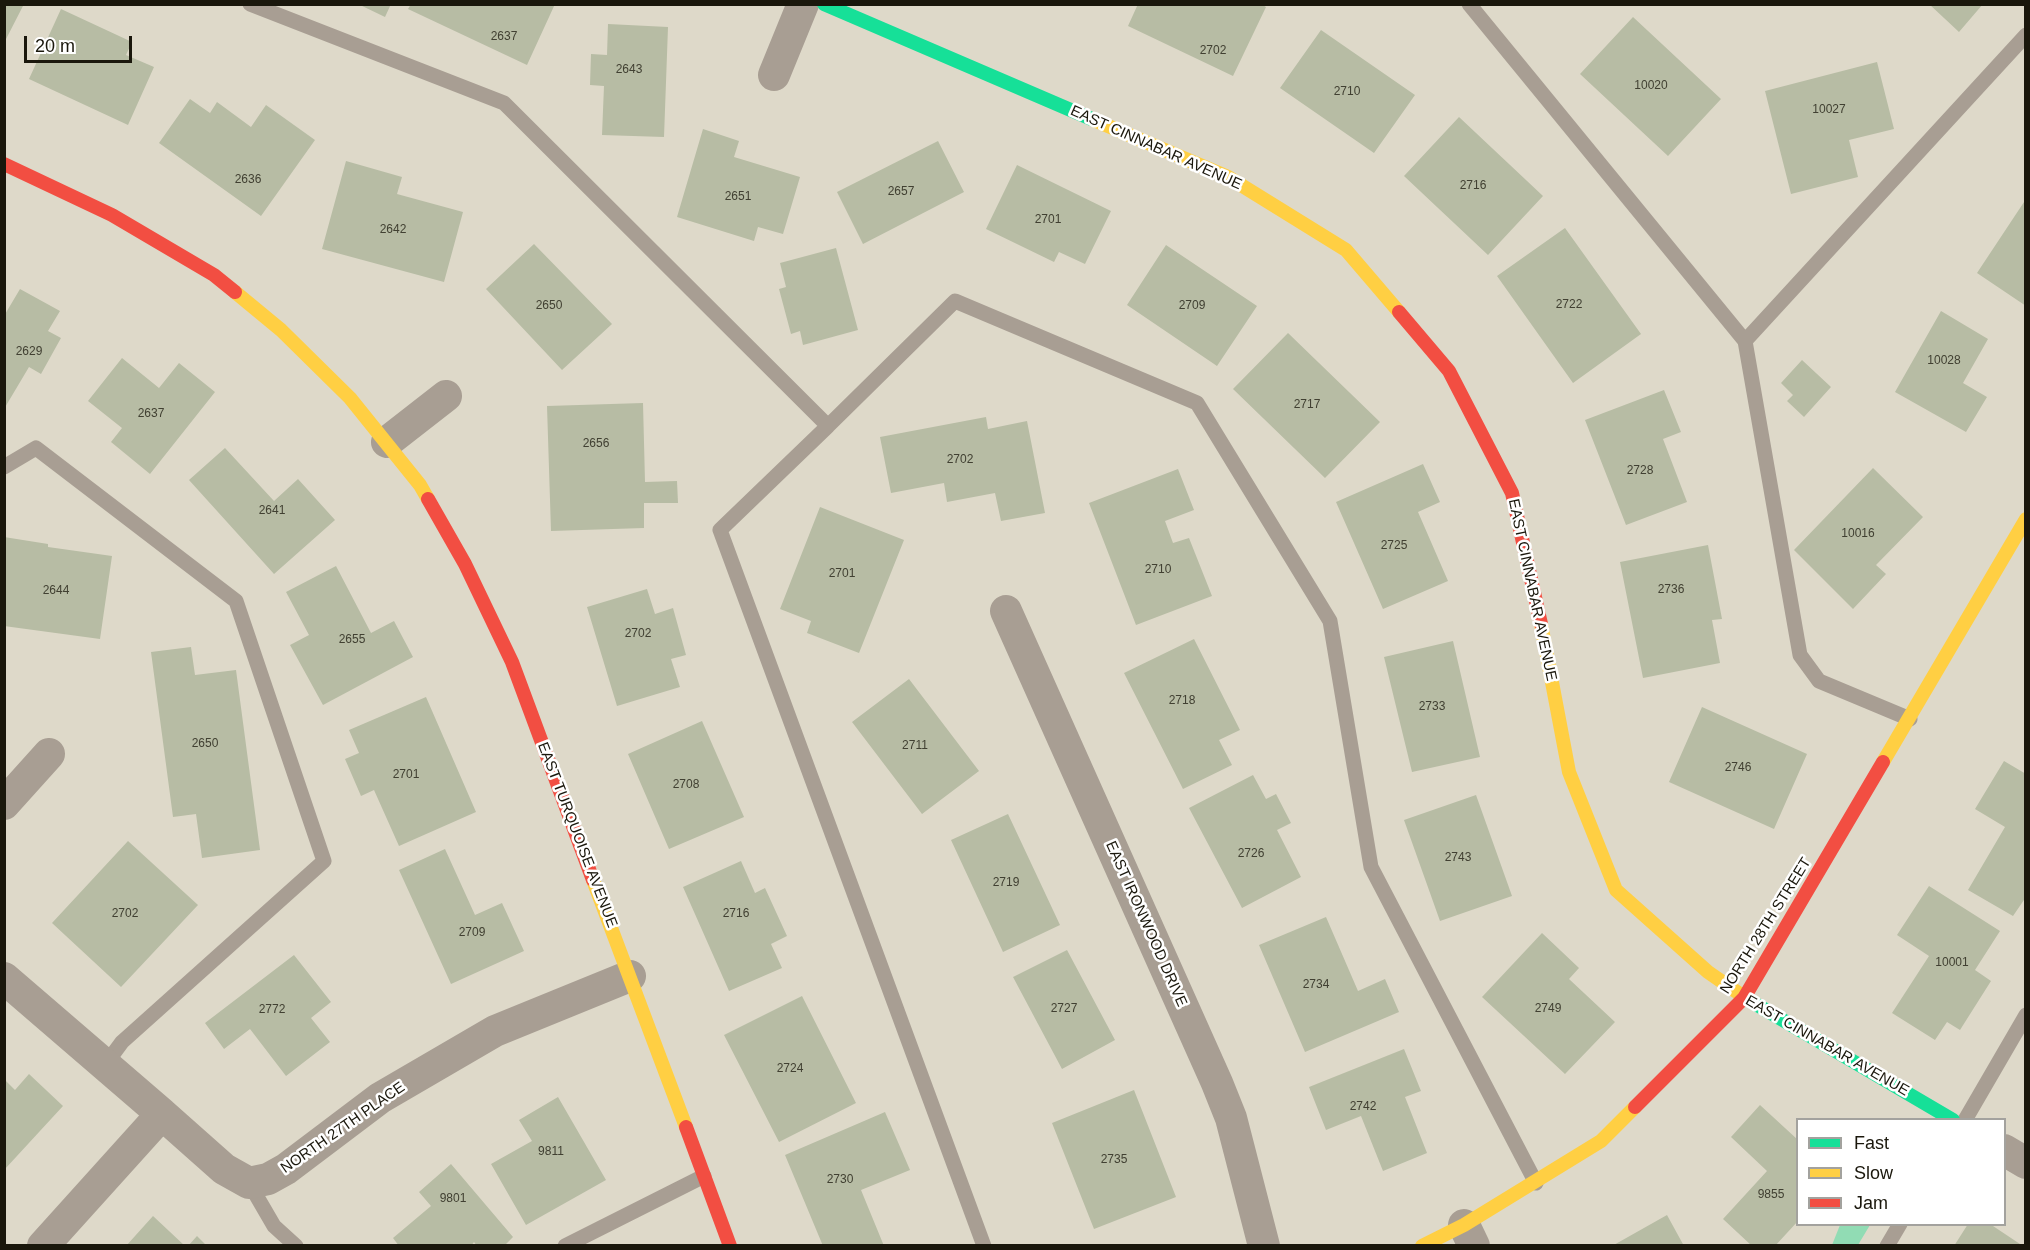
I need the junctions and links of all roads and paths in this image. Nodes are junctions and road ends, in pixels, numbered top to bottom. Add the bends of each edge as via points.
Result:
1 (250, 4) edge
2 (803, 4) edge
3 (824, 4) edge
4 (1469, 4) edge
5 (2025, 36) edge
6 (774, 75) dead end
7 (4, 164) edge
8 (1745, 341) junction
9 (446, 396) dead end
10 (828, 426) junction
11 (387, 442) junction
12 (4, 467) edge
13 (2025, 519) edge
14 (1006, 611) dead end
15 (1910, 719) junction
16 (49, 754) dead end
17 (4, 804) edge
18 (630, 976) junction
19 (4, 978) edge
20 (1744, 998) junction
21 (2025, 1015) edge
22 (105, 1065) junction
23 (162, 1114) junction
24 (1951, 1118) edge
25 (1966, 1118) edge
26 (2006, 1151) edge
27 (2025, 1163) edge
28 (704, 1176) junction
29 (1536, 1182) junction
30 (249, 1183) junction
31 (1899, 1226) edge
32 (1469, 1235) edge
33 (43, 1245) edge
34 (296, 1245) edge
35 (565, 1245) edge
36 (730, 1245) edge
37 (984, 1245) edge
38 (1264, 1245) edge
39 (1422, 1245) edge
40 (1887, 1245) edge

1 - 10 lane via 504,103
2 - 6 street
3 - 20 street, EAST CINNABAR AVENUE via 1227,177 1346,250 1449,371 1512,493 1569,772 1616,890 1701,966
4 - 8 lane
5 - 8 lane
7 - 11 street, EAST TURQUOISE AVENUE via 112,215 214,275 321,368
8 - 15 lane via 1800,655 1820,681
9 - 11 street
10 - 29 lane via 955,301 1197,403 1330,621 1371,867
10 - 37 lane via 720,530
11 - 18 street, EAST TURQUOISE AVENUE via 420,485 465,564 512,662
12 - 22 lane via 36,448 236,601 324,861 122,1042
13 - 15 street, NORTH 28TH STREET
14 - 38 street, EAST IRONWOOD DRIVE via 1217,1083 1231,1118
15 - 20 street, NORTH 28TH STREET
16 - 17 street
18 - 28 street, EAST TURQUOISE AVENUE
18 - 30 street, NORTH 27TH PLACE via 495,1031 380,1098 286,1169
19 - 22 street
20 - 24 street, EAST CINNABAR AVENUE
20 - 29 street, NORTH 28TH STREET via 1601,1141
21 - 25 lane
22 - 23 street
23 - 30 street via 224,1169
23 - 33 street
26 - 27 street
28 - 35 lane
28 - 36 street, EAST TURQUOISE AVENUE
29 - 32 street, NORTH 28TH STREET
30 - 34 lane via 274,1226
31 - 40 lane
32 - 39 street, NORTH 28TH STREET

